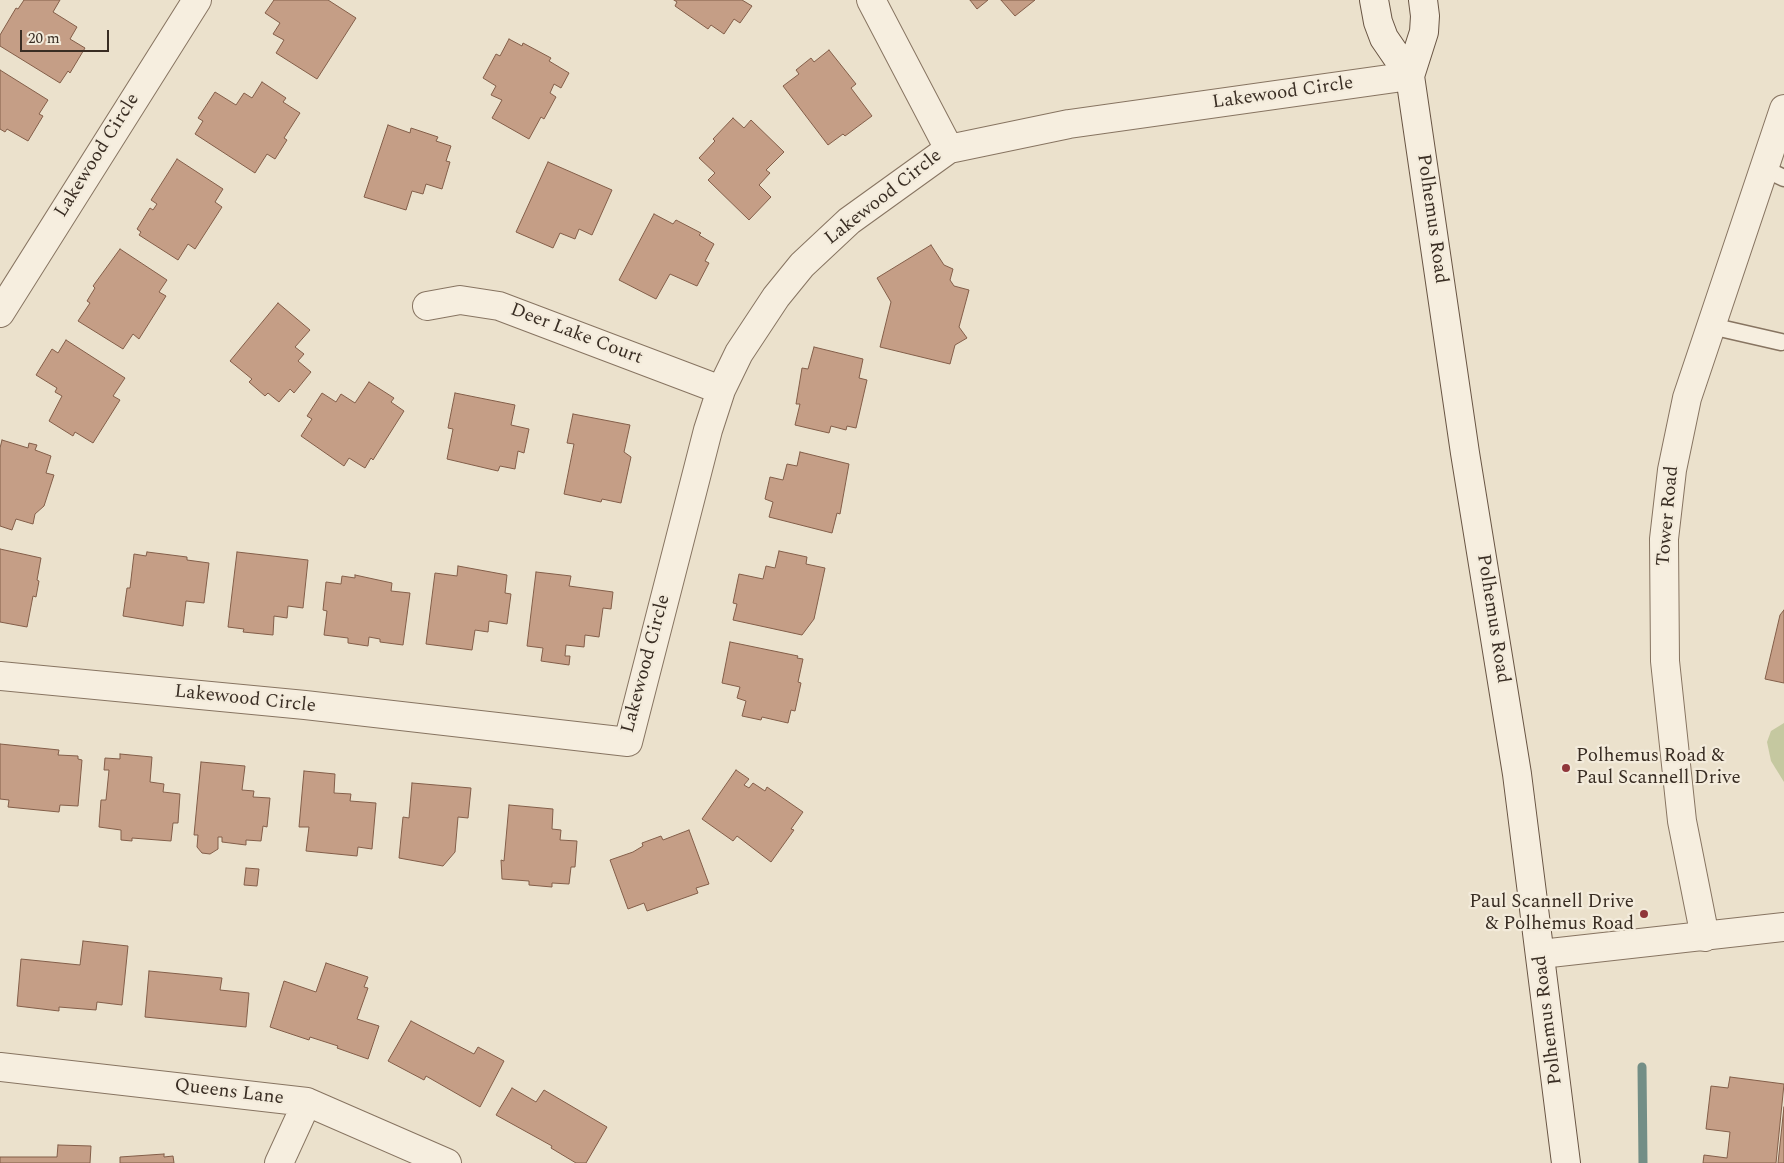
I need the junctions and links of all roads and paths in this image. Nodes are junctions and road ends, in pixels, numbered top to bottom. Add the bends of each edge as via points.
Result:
1 (197, 0) edge
2 (871, 0) edge
3 (1374, 0) edge
4 (1423, 0) edge
5 (1410, 76) junction
6 (1784, 109) edge
7 (949, 149) junction
8 (1773, 173) edge
9 (427, 306) dead end
10 (0, 313) edge
11 (1711, 326) junction
12 (1781, 342) dead end
13 (721, 390) junction
14 (0, 676) edge
15 (1784, 927) edge
16 (1705, 937) junction
17 (1541, 954) junction
18 (0, 1067) edge
19 (307, 1102) junction
20 (279, 1163) edge
21 (447, 1163) edge
22 (1566, 1163) edge

1 - 10 street, Lakewood Circle
2 - 7 street, Lakewood Circle
3 - 5 street via 1384,38
4 - 5 street via 1424,32
5 - 7 street, Lakewood Circle via 1069,124
5 - 17 street, Polhemus Road via 1465,453 1511,732
6 - 8 street, Tower Road
7 - 13 street, Lakewood Circle via 849,221 802,265 758,321
8 - 11 street, Tower Road via 1745,230
9 - 13 street, Deer Lake Court via 460,300 499,306
11 - 12 lane
11 - 16 street, Tower Road via 1687,398 1672,470 1664,539 1665,661 1682,821
13 - 14 street, Lakewood Circle via 628,742 305,705
15 - 16 street
16 - 17 street via 1648,940
17 - 22 street, Polhemus Road
18 - 19 street, Queens Lane
19 - 20 street
19 - 21 street, Queens Lane

